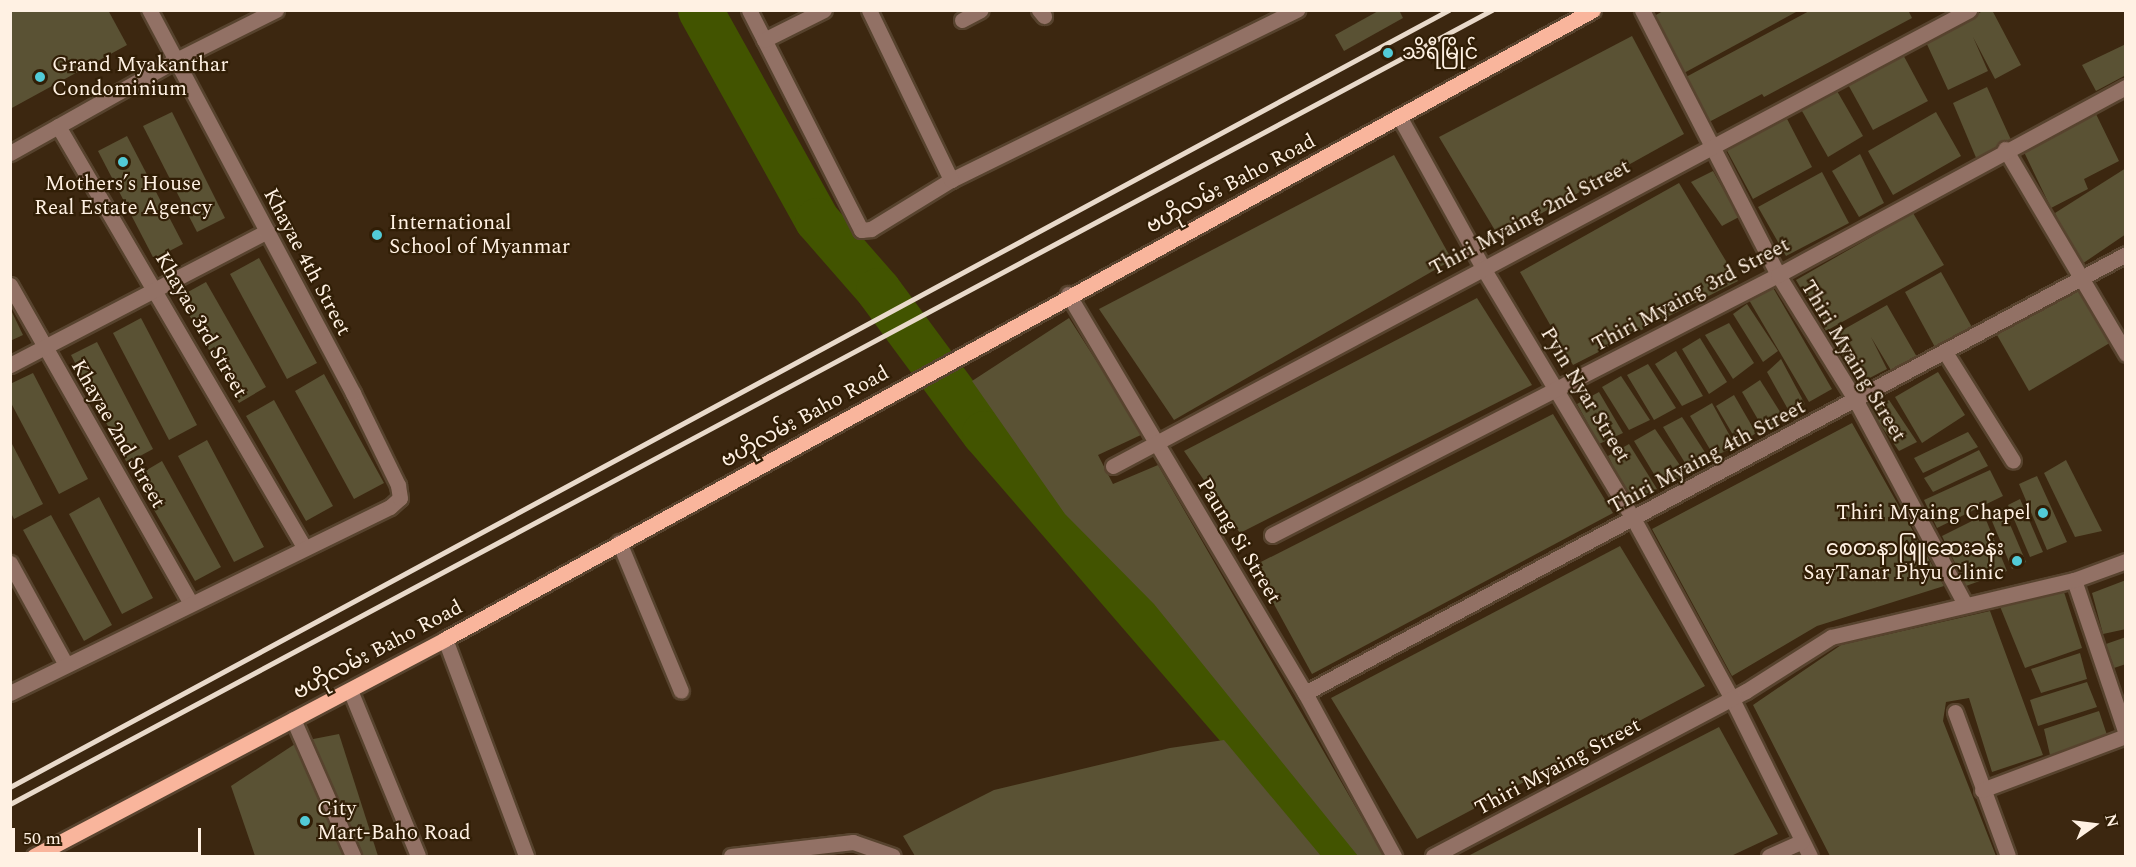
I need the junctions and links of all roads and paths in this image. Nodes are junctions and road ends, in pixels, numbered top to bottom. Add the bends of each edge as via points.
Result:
1 (149, 10) edge
2 (276, 10) edge
3 (749, 10) edge
4 (824, 10) edge
5 (868, 10) edge
6 (981, 10) edge
7 (1297, 10) edge
8 (1593, 10) edge
9 (1642, 10) edge
10 (1969, 10) edge
11 (962, 20) dead end
12 (764, 40) junction
13 (176, 60) junction
14 (2126, 87) edge
15 (1400, 118) junction
16 (58, 126) junction
17 (1710, 145) junction
18 (2005, 149) junction
19 (10, 153) edge
20 (951, 180) junction
21 (267, 231) junction
22 (2126, 254) edge
23 (1483, 268) junction
24 (1778, 275) junction
25 (2078, 278) junction
26 (10, 285) edge
27 (156, 289) junction
28 (1068, 294) junction
29 (44, 347) junction
30 (1945, 352) junction
31 (2126, 354) edge
32 (10, 365) edge
33 (1558, 388) junction
34 (1856, 401) junction
35 (1156, 444) junction
36 (2013, 461) dead end
37 (1113, 466) dead end
38 (1634, 519) junction
39 (1272, 535) dead end
40 (619, 542) junction
41 (304, 548) junction
42 (2126, 561) edge
43 (12, 569) edge
44 (2074, 580) junction
45 (191, 603) junction
46 (1965, 604) junction
47 (445, 639) junction
48 (66, 665) junction
49 (350, 690) junction
50 (681, 691) dead end
51 (10, 693) edge
52 (1305, 693) junction
53 (1732, 699) junction
54 (1955, 712) dead end
55 (293, 719) junction
56 (2126, 735) edge
57 (1982, 790) junction
58 (1802, 841) junction
59 (34, 856) edge
60 (353, 856) edge
61 (418, 856) edge
62 (526, 856) edge
63 (731, 856) edge
64 (893, 856) edge
65 (1394, 856) edge
66 (1433, 856) edge
67 (1769, 856) edge
68 (1810, 856) edge
69 (2008, 856) edge

1 - 13 street, Khayae 4th Street
2 - 13 street
3 - 12 street
4 - 12 street
5 - 20 street
6 - 11 street
7 - 20 street
8 - 15 main road, ဗဟိုလမ်း Baho Road
9 - 17 street, Thiri Myaing Street
10 - 17 street, Thiri Myaing 2nd Street
12 - 20 street via 861,230 871,229
13 - 16 street
13 - 21 street, Khayae 4th Street
14 - 18 street, Thiri Myaing 3rd Street
15 - 23 street, Pyin Nyar Street
15 - 28 main road, ဗဟိုလမ်း Baho Road
16 - 19 street
16 - 27 street, Khayae 3rd Street
17 - 23 street, Thiri Myaing 2nd Street
17 - 24 street, Thiri Myaing Street
18 - 24 street, Thiri Myaing 3rd Street
18 - 25 street
21 - 27 street
21 - 41 street, Khayae 4th Street via 398,485 400,498 390,507
22 - 25 street, Thiri Myaing 4th Street
23 - 33 street, Pyin Nyar Street
23 - 35 street, Thiri Myaing 2nd Street
24 - 33 street, Thiri Myaing 3rd Street
24 - 34 street, Thiri Myaing Street
25 - 30 street, Thiri Myaing 4th Street
25 - 31 street
26 - 29 street, Khayae 2nd Street
27 - 29 street
27 - 41 street, Khayae 3rd Street
28 - 35 street, Paung Si Street
28 - 40 main road, ဗဟိုလမ်း Baho Road
29 - 32 street
29 - 45 street, Khayae 2nd Street
30 - 34 street, Thiri Myaing 4th Street
30 - 36 street
33 - 38 street, Pyin Nyar Street
33 - 39 street, Thiri Myaing 3rd Street
34 - 38 street, Thiri Myaing 4th Street
34 - 46 street, Thiri Myaing Street
35 - 37 street, Thiri Myaing 2nd Street
35 - 52 street, Paung Si Street
38 - 52 street, Thiri Myaing 4th Street
38 - 53 street, Pyin Nyar Street
40 - 47 main road, ဗဟိုလမ်း Baho Road
40 - 50 street
41 - 45 street
42 - 44 street, Thiri Myaing Street
43 - 48 street
44 - 46 street, Thiri Myaing Street
44 - 56 street
45 - 48 street
46 - 53 street, Thiri Myaing Street via 1831,637
47 - 49 main road, ဗဟိုလမ်း Baho Road
47 - 62 street
48 - 51 street
49 - 55 main road, ဗဟိုလမ်း Baho Road
49 - 61 street
52 - 65 street, Paung Si Street
53 - 58 street, Pyin Nyar Street
53 - 66 street, Thiri Myaing Street
54 - 57 street
55 - 59 main road, ဗဟိုလမ်း Baho Road
55 - 60 street
56 - 57 street
57 - 69 street
58 - 67 street
58 - 68 street, Pyin Nyar Street
63 - 64 street via 853,842

